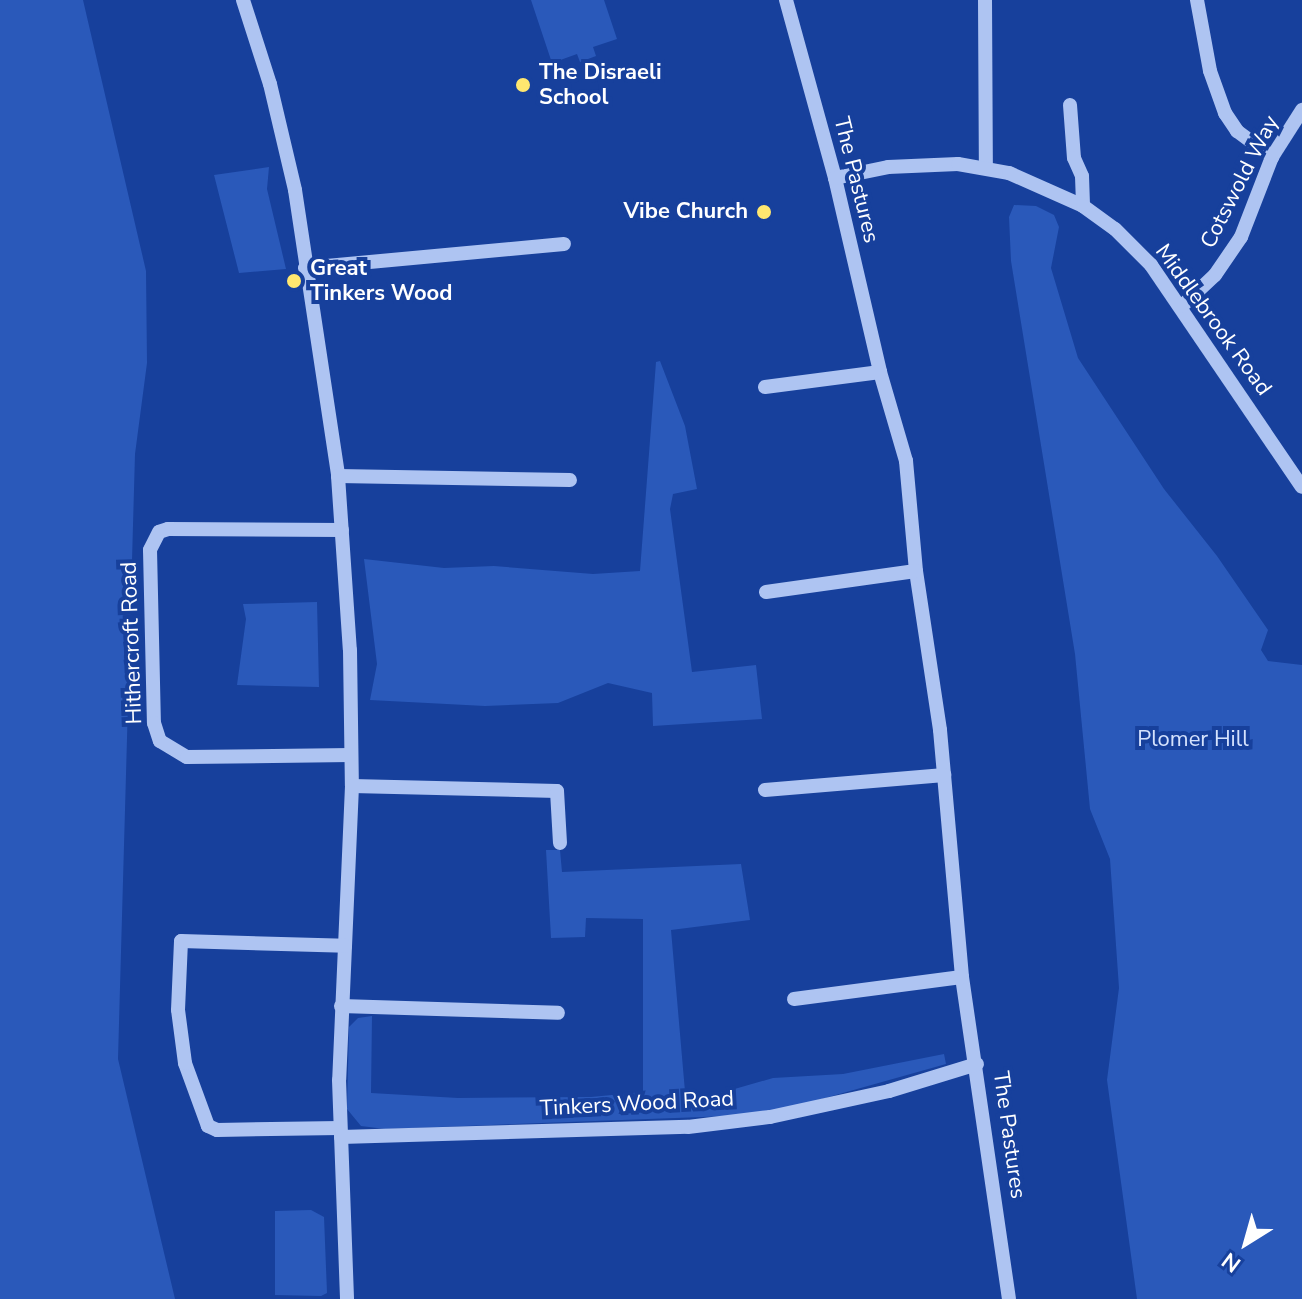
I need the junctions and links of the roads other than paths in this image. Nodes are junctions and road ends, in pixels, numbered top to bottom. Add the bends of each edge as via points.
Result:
1 (243, 0) edge
2 (786, 0) edge
3 (985, 0) edge
4 (1197, 0) edge
5 (1070, 105) dead end
6 (1302, 110) edge
7 (1272, 157) junction
8 (986, 168) junction
9 (835, 178) junction
10 (1083, 206) junction
11 (564, 244) dead end
12 (305, 268) junction
13 (1182, 306) junction
14 (880, 372) junction
15 (765, 387) dead end
16 (338, 476) junction
17 (570, 480) dead end
18 (1302, 487) edge
19 (342, 530) junction
20 (916, 571) junction
21 (766, 592) dead end
22 (351, 755) junction
23 (944, 775) junction
24 (352, 786) junction
25 (765, 790) dead end
26 (560, 843) dead end
27 (345, 946) junction
28 (962, 977) junction
29 (794, 999) dead end
30 (341, 1006) junction
31 (558, 1013) dead end
32 (977, 1064) junction
33 (340, 1133) junction
34 (347, 1299) edge
35 (1009, 1299) edge

1 - 12 street via 295,190
2 - 9 street, The Pastures
3 - 8 street
4 - 7 street via 1210,71 1225,113 1237,131
5 - 10 street
6 - 7 street, Cotswold Way
7 - 13 street, Cotswold Way via 1241,237 1215,275
8 - 9 street, Middlebrook Road via 926,163
8 - 10 street, Middlebrook Road via 1033,181
9 - 14 street, The Pastures
10 - 13 street, Middlebrook Road via 1151,265
11 - 12 street
12 - 16 street
13 - 18 street, Middlebrook Road
14 - 15 street
14 - 20 street, The Pastures via 906,461
16 - 17 street
16 - 19 street
19 - 22 street
19 - 22 street, Hithercroft Road via 159,532 150,550 154,723 160,741 187,757
20 - 21 street
20 - 23 street, The Pastures
22 - 24 street
23 - 25 street
23 - 28 street, The Pastures
24 - 26 street via 557,791
24 - 27 street
27 - 30 street
27 - 33 street via 181,941 178,1010 185,1063 208,1126
28 - 29 street
28 - 32 street, The Pastures
30 - 31 street
30 - 33 street
32 - 33 street, Tinkers Wood Road via 889,1091 770,1117 688,1127
32 - 35 street, The Pastures
33 - 34 street

